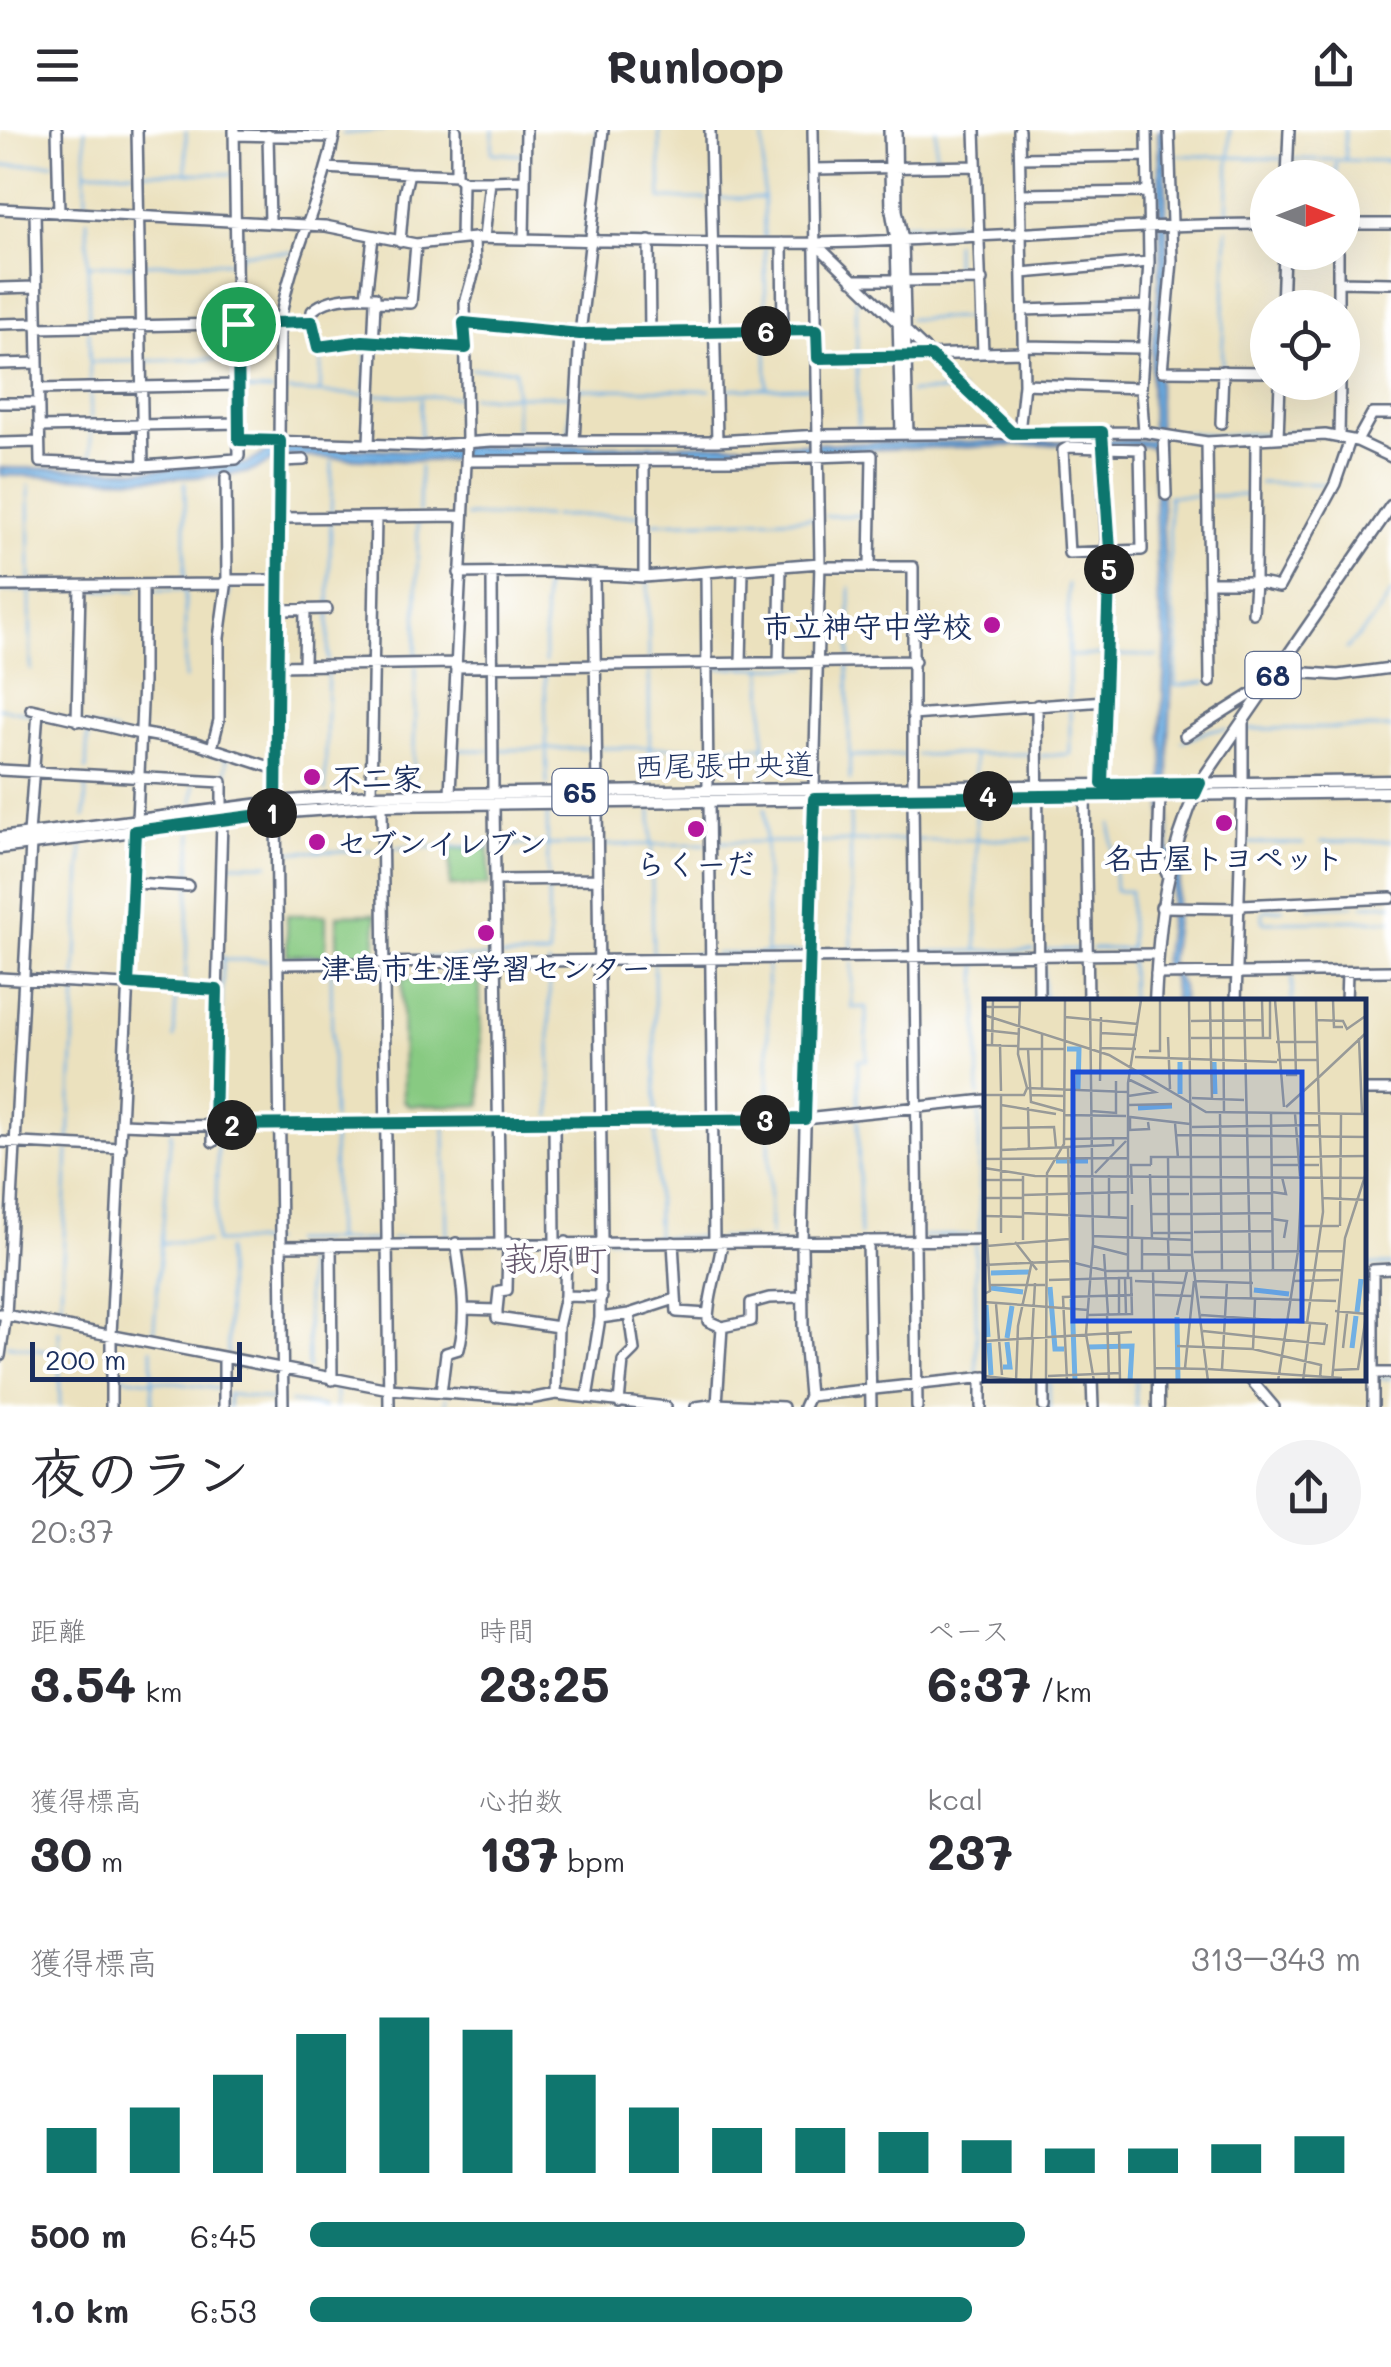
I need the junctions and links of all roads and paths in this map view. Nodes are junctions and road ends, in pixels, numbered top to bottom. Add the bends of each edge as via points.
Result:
1 (57, 130) edge
2 (137, 130) edge
3 (456, 130) edge
4 (526, 130) edge
5 (603, 130) edge
6 (710, 130) edge
7 (814, 130) edge
8 (892, 130) edge
9 (975, 130) edge
10 (1019, 130) edge
11 (1147, 130) edge
12 (1169, 130) edge
13 (1289, 130) edge
14 (234, 132) edge
15 (334, 134) edge
16 (268, 135) junction
17 (1147, 156) junction
18 (1020, 158) junction
19 (1288, 160) edge
20 (976, 166) junction
21 (893, 167) junction
22 (326, 168) junction
23 (814, 169) junction
24 (409, 173) junction
25 (459, 178) junction
26 (525, 180) junction
27 (490, 181) junction
28 (1148, 192) junction
29 (1021, 194) junction
30 (0, 209) edge
31 (35, 211) junction
32 (59, 212) junction
33 (139, 217) junction
34 (236, 222) junction
35 (270, 224) junction
36 (1170, 224) junction
37 (1250, 224) edge
38 (1360, 224) edge
39 (1391, 224) edge
40 (306, 225) junction
41 (1153, 225) junction
42 (1022, 234) junction
43 (977, 237) junction
44 (373, 238) junction
45 (479, 238) junction
46 (461, 239) junction
47 (524, 239) junction
48 (590, 240) junction
49 (900, 240) junction
50 (649, 241) junction
51 (400, 242) junction
52 (713, 242) junction
53 (782, 243) junction
54 (816, 243) junction
55 (416, 244) junction
56 (1148, 262) junction
57 (1338, 270) edge
58 (1022, 272) junction
59 (852, 280) junction
60 (901, 280) junction
61 (982, 280) junction
62 (1338, 282) junction
63 (1391, 283) edge
64 (0, 288) edge
65 (36, 288) junction
66 (1338, 290) edge
67 (371, 299) junction
68 (1145, 306) junction
69 (1023, 310) junction
70 (312, 322) junction
71 (280, 323) junction
72 (464, 323) junction
73 (0, 324) edge
74 (238, 324) junction
75 (37, 325) junction
76 (141, 326) junction
77 (902, 328) junction
78 (783, 330) junction
79 (817, 330) junction
80 (715, 332) junction
81 (650, 333) junction
82 (580, 334) junction
83 (372, 342) junction
84 (466, 348) junction
85 (1141, 348) junction
86 (1023, 349) junction
87 (983, 353) junction
88 (902, 356) junction
89 (931, 356) junction
90 (818, 358) junction
91 (38, 363) junction
92 (0, 364) edge
93 (1223, 372) junction
94 (1250, 372) edge
95 (1024, 384) junction
96 (238, 385) junction
97 (142, 387) junction
98 (1141, 388) junction
99 (38, 389) junction
100 (1279, 400) edge
101 (1343, 400) edge
102 (0, 403) edge
103 (38, 403) junction
104 (1391, 414) edge
105 (1221, 422) dead end
106 (239, 423) junction
107 (143, 425) junction
108 (39, 427) junction
109 (1016, 433) junction
110 (905, 434) junction
111 (1155, 434) junction
112 (820, 437) junction
113 (1278, 438) junction
114 (1256, 439) junction
115 (1349, 439) junction
116 (239, 440) junction
117 (1102, 440) junction
118 (574, 441) junction
119 (717, 441) junction
120 (0, 442) edge
121 (40, 442) junction
122 (1206, 442) junction
123 (368, 443) junction
124 (280, 444) junction
125 (467, 444) junction
126 (820, 454) junction
127 (1391, 457) edge
128 (304, 460) dead end
129 (466, 460) junction
130 (644, 460) junction
131 (280, 461) junction
132 (143, 466) junction
133 (226, 477) dead end
134 (1166, 495) dead end
135 (1391, 506) edge
136 (462, 516) junction
137 (376, 517) junction
138 (281, 518) junction
139 (1109, 550) junction
140 (820, 565) junction
141 (781, 567) junction
142 (870, 567) junction
143 (743, 570) junction
144 (459, 573) junction
145 (492, 573) junction
146 (706, 573) junction
147 (594, 574) junction
148 (644, 577) junction
149 (227, 580) junction
150 (280, 580) junction
151 (1208, 582) junction
152 (1255, 582) junction
153 (0, 586) edge
154 (80, 586) junction
155 (143, 586) junction
156 (327, 609) dead end
157 (279, 610) junction
158 (305, 610) junction
159 (1253, 614) dead end
160 (915, 661) junction
161 (818, 662) junction
162 (742, 663) junction
163 (778, 663) junction
164 (373, 664) junction
165 (707, 664) junction
166 (455, 665) junction
167 (596, 665) junction
168 (278, 666) junction
169 (304, 666) junction
170 (492, 666) junction
171 (1391, 668) edge
172 (1276, 671) junction
173 (1210, 682) dead end
174 (1266, 685) junction
175 (1105, 701) junction
176 (1036, 705) junction
177 (912, 714) junction
178 (1244, 719) junction
179 (77, 721) junction
180 (140, 733) junction
181 (1185, 736) dead end
182 (212, 748) junction
183 (276, 769) junction
184 (0, 770) edge
185 (33, 772) junction
186 (138, 778) junction
187 (1391, 781) edge
188 (1102, 784) junction
189 (1242, 788) junction
190 (1198, 789) junction
191 (1036, 790) junction
192 (1165, 790) junction
193 (913, 792) junction
194 (1391, 792) edge
195 (450, 794) junction
196 (814, 794) junction
197 (370, 795) junction
198 (708, 795) junction
199 (1085, 796) junction
200 (597, 797) junction
201 (493, 798) junction
202 (382, 805) junction
203 (276, 807) junction
204 (222, 814) junction
205 (136, 825) junction
206 (0, 838) edge
207 (30, 839) junction
208 (0, 848) edge
209 (1168, 870) junction
210 (598, 879) junction
211 (495, 880) junction
212 (133, 882) junction
213 (188, 886) dead end
214 (1391, 898) edge
215 (1168, 907) junction
216 (1241, 907) junction
217 (1038, 954) junction
218 (1087, 954) junction
219 (1157, 954) junction
220 (914, 956) junction
221 (710, 958) junction
222 (809, 958) junction
223 (599, 960) junction
224 (496, 961) junction
225 (386, 962) junction
226 (278, 964) junction
227 (1391, 971) edge
228 (1348, 972) junction
229 (1237, 973) junction
230 (1167, 974) junction
231 (0, 978) edge
232 (22, 979) junction
233 (128, 984) junction
234 (217, 990) junction
235 (1039, 999) edge
236 (1088, 999) edge
237 (1155, 999) edge
238 (1236, 999) edge
239 (1346, 999) edge
240 (984, 1100) edge
241 (916, 1107) junction
242 (805, 1119) junction
243 (712, 1120) junction
244 (601, 1121) junction
245 (498, 1122) junction
246 (554, 1122) junction
247 (122, 1124) junction
248 (387, 1124) junction
249 (217, 1125) junction
250 (280, 1125) junction
251 (0, 1142) edge
252 (14, 1142) junction
253 (213, 1142) dead end
254 (121, 1148) junction
255 (984, 1240) edge
256 (868, 1241) junction
257 (916, 1241) junction
258 (504, 1242) junction
259 (561, 1242) junction
260 (601, 1242) junction
261 (673, 1242) junction
262 (718, 1242) junction
263 (802, 1242) junction
264 (456, 1243) junction
265 (388, 1244) junction
266 (331, 1245) junction
267 (281, 1246) junction
268 (1391, 1269) edge
269 (566, 1296) junction
270 (602, 1297) junction
271 (802, 1297) junction
272 (675, 1299) junction
273 (464, 1309) junction
274 (497, 1310) junction
275 (629, 1314) junction
276 (708, 1314) junction
277 (3, 1315) edge
278 (600, 1318) junction
279 (1368, 1318) edge
280 (722, 1326) junction
281 (558, 1327) junction
282 (111, 1335) junction
283 (0, 1356) edge
284 (224, 1358) junction
285 (283, 1370) junction
286 (1373, 1373) junction
287 (1391, 1373) edge
288 (983, 1377) edge
289 (332, 1380) junction
290 (1092, 1382) edge
291 (1252, 1382) edge
292 (917, 1384) junction
293 (871, 1388) junction
294 (389, 1389) junction
295 (441, 1393) junction
296 (556, 1394) junction
297 (809, 1396) junction
298 (587, 1398) junction
299 (529, 1403) edge
300 (614, 1404) edge
301 (716, 1404) junction
302 (112, 1407) edge
303 (224, 1407) edge
304 (283, 1407) edge
305 (390, 1407) edge
306 (645, 1407) edge
307 (666, 1407) edge
308 (696, 1407) edge
309 (784, 1407) edge
310 (804, 1407) edge
311 (871, 1407) edge
312 (917, 1407) edge
313 (981, 1407) edge
314 (1093, 1407) edge
315 (1274, 1407) edge
316 (1374, 1407) edge

1 - 32 street
2 - 33 street
3 - 25 street
4 - 26 street
5 - 48 street
6 - 52 street
7 - 23 street
8 - 21 street
9 - 20 street
10 - 18 street
11 - 17 street
12 - 36 street
13 - 19 street
14 - 16 street
14 - 34 street
15 - 16 street
15 - 22 street
16 - 35 street
17 - 18 street
17 - 28 street
18 - 29 street
20 - 21 street
20 - 43 street
21 - 23 street
21 - 49 street
22 - 24 street
22 - 40 street
23 - 54 street
24 - 25 street
24 - 51 street
25 - 27 street
25 - 46 street
26 - 27 street
26 - 47 street
27 - 45 street
28 - 29 street
28 - 41 street
29 - 42 street
30 - 31 street
31 - 32 street
31 - 65 street
32 - 33 street
33 - 34 street
33 - 76 street
34 - 35 street
34 - 74 street
35 - 40 street
36 - 37 street
36 - 41 street
36 - 93 street via 1162,371
38 - 39 street
40 - 44 street
40 - 71 street
41 - 42 street
41 - 56 street
42 - 43 street
42 - 58 street
43 - 49 street
43 - 61 street
44 - 51 street
44 - 67 street
45 - 46 street
45 - 47 street
45 - 72 street
46 - 55 street
47 - 48 street
48 - 50 street
48 - 82 street
49 - 54 street
49 - 60 street
50 - 52 street
50 - 81 street
51 - 55 street
52 - 53 street
52 - 80 street
53 - 54 street
53 - 78 street
54 - 59 street
54 - 79 street
55 - 67 street via 411,304
56 - 58 street
56 - 68 street
57 - 62 street
58 - 69 street
59 - 60 street
59 - 77 street
60 - 61 street
60 - 77 street
61 - 87 street
62 - 63 street
62 - 66 street
64 - 65 street
65 - 75 street
67 - 70 street via 321,302
67 - 83 street
68 - 69 street
68 - 85 street
69 - 86 street
70 - 71 street
70 - 83 street via 318,347
71 - 74 street
71 - 124 street
72 - 82 street
72 - 84 street
73 - 75 street
74 - 76 street
74 - 96 street
75 - 76 street
75 - 91 street
76 - 97 street
77 - 88 street
77 - 89 street
78 - 79 street
78 - 80 street
79 - 90 street
80 - 81 street
80 - 119 street
81 - 82 street
82 - 118 street
83 - 84 street
83 - 123 street
84 - 125 street
85 - 86 street
85 - 98 street
86 - 87 street
86 - 95 street
87 - 89 street
88 - 89 street
88 - 90 street
88 - 110 street
89 - 109 street
90 - 112 street
91 - 92 street
91 - 99 street
93 - 94 street
93 - 105 street
95 - 98 street
95 - 109 street
96 - 97 street
96 - 106 street
97 - 99 street
97 - 107 street
98 - 111 street
99 - 103 street
100 - 113 street
101 - 115 street
102 - 103 street
103 - 108 street
104 - 115 street via 1372,414
106 - 107 street
106 - 116 street
107 - 108 street
107 - 132 street
108 - 121 street
109 - 110 street
109 - 117 street
110 - 112 street
111 - 117 street
111 - 122 street
111 - 134 street
112 - 119 street
112 - 126 street
113 - 114 street
113 - 115 street
114 - 122 street
114 - 152 street
115 - 127 street
115 - 152 street via 1336,484 1279,587
116 - 124 street
116 - 132 street via 236,459
117 - 139 street
117 - 139 street via 1140,448 1142,550
117 - 139 street via 1063,450 1069,552
118 - 119 street
118 - 125 street
120 - 121 street
121 - 132 street via 40,462
122 - 151 street
123 - 124 street
123 - 125 street
124 - 131 street
125 - 129 street
126 - 130 street
126 - 140 street
126 - 142 street via 872,456
128 - 131 street
129 - 130 street
129 - 136 street
130 - 148 street
131 - 138 street
133 - 149 street
135 - 172 main road, 68
136 - 137 street
136 - 144 street
137 - 138 street
137 - 164 street
138 - 150 street
139 - 175 street
140 - 141 street
140 - 142 street
140 - 161 street
141 - 143 street
141 - 163 street
142 - 160 street via 913,567
143 - 146 street
143 - 162 street
144 - 145 street
144 - 166 street
145 - 147 street
145 - 170 street
146 - 148 street
146 - 165 street
147 - 148 street
147 - 167 street
149 - 150 street
149 - 155 street
149 - 182 street
150 - 157 street
151 - 152 street
151 - 173 street
152 - 159 street
153 - 154 street
154 - 155 street
154 - 179 street
155 - 180 street
156 - 158 street
157 - 158 street
157 - 168 street
158 - 169 street
160 - 161 street
160 - 177 street
161 - 163 street
161 - 196 street
162 - 163 street
162 - 165 street
164 - 166 street
164 - 169 street
164 - 197 street
165 - 167 street
165 - 198 street
166 - 170 street
166 - 195 street
167 - 170 street
167 - 200 street
168 - 169 street
168 - 183 street
170 - 201 street
171 - 172 street via 1338,675
172 - 174 main road, 68
174 - 178 main road, 68
174 - 181 street
175 - 176 street
175 - 188 street
176 - 177 street
176 - 191 street
177 - 193 street
178 - 189 street
178 - 190 main road, 68
179 - 180 street
179 - 185 street via 36,712
180 - 182 street
180 - 186 street
182 - 183 street
183 - 203 street
184 - 185 street
185 - 186 street
185 - 207 street
186 - 204 street via 222,782
186 - 205 street
187 - 189 main road, 西尾張中央道 / 65
188 - 191 main road, 西尾張中央道 / 65
188 - 192 main road, 西尾張中央道 / 65
189 - 190 main road, 西尾張中央道 / 65
189 - 194 main road, 西尾張中央道 / 65
189 - 216 street
190 - 192 main road, 西尾張中央道 / 65
190 - 209 main road, 68
191 - 193 main road, 西尾張中央道 / 65
191 - 199 main road, 西尾張中央道 / 65
191 - 217 street
192 - 199 main road, 西尾張中央道 / 65
192 - 209 street via 1158,854
193 - 196 main road, 西尾張中央道 / 65
193 - 220 street
195 - 197 main road, 西尾張中央道 / 65
195 - 201 main road, 西尾張中央道 / 65
196 - 198 main road, 西尾張中央道 / 65
196 - 222 street
197 - 203 main road, 西尾張中央道 / 65
198 - 200 main road, 西尾張中央道 / 65
198 - 221 street
199 - 218 street
200 - 201 main road, 西尾張中央道 / 65
200 - 210 street
201 - 202 main road, 西尾張中央道 / 65
201 - 211 street
202 - 203 main road, 西尾張中央道 / 65
202 - 225 street
203 - 204 main road, 西尾張中央道 / 65
203 - 226 street
204 - 205 main road, 西尾張中央道 / 65
204 - 234 street
205 - 207 main road, 西尾張中央道 / 65
205 - 212 street
206 - 207 main road, 西尾張中央道 / 65
207 - 208 main road, 西尾張中央道 / 65
207 - 232 street
209 - 215 main road, 68
210 - 211 street
210 - 223 street
211 - 224 street
212 - 213 street
212 - 233 street
214 - 216 street
215 - 216 street
215 - 219 main road, 68
216 - 229 street
217 - 218 street
217 - 220 street
217 - 235 street
218 - 219 street
218 - 236 street
219 - 230 main road, 68
220 - 222 street
220 - 241 street
221 - 222 street
221 - 223 street
221 - 243 street
222 - 242 street
223 - 224 street
223 - 244 street
224 - 225 street
224 - 245 street
225 - 226 street
225 - 248 street
226 - 250 street
227 - 228 street
228 - 229 street
228 - 239 street
229 - 230 street
229 - 238 street
230 - 237 main road, 68
231 - 232 street
232 - 233 street
232 - 252 street
233 - 234 street
233 - 247 street
234 - 249 street
240 - 241 street
241 - 242 street
241 - 257 street
242 - 243 street
242 - 263 street
243 - 244 street
243 - 262 street
244 - 246 street
244 - 260 street
245 - 246 street
245 - 248 street
245 - 258 street
246 - 259 street
247 - 249 street
247 - 254 street
248 - 250 street
248 - 265 street
249 - 250 street
249 - 253 street
250 - 267 street
251 - 252 street
252 - 254 street
252 - 277 street
254 - 282 street
255 - 257 street
256 - 257 street
256 - 263 street
256 - 293 street
257 - 292 street
258 - 259 street
258 - 264 street
258 - 274 street via 507,1290 499,1292
259 - 260 street
259 - 269 street
260 - 261 street
260 - 270 street
261 - 262 street
261 - 272 street
262 - 263 street
262 - 276 street
263 - 271 street
264 - 265 street
264 - 273 street
265 - 266 street
265 - 294 street
266 - 267 street
266 - 289 street
267 - 285 street
268 - 279 street via 1373,1270
269 - 270 street
269 - 281 street
270 - 278 street
271 - 280 street via 751,1303 751,1321
271 - 297 street
272 - 275 street
272 - 276 street via 678,1312
273 - 274 street
273 - 295 street via 458,1349 446,1352
274 - 281 street via 497,1318
275 - 278 street
275 - 300 street via 634,1350 623,1362
276 - 280 street via 708,1322
277 - 282 street
277 - 283 street
278 - 298 street
279 - 286 street
280 - 301 street
281 - 296 street
282 - 284 street
282 - 302 street
284 - 285 street
284 - 303 street
285 - 289 street
285 - 304 street
286 - 287 street
286 - 316 street
288 - 292 street
288 - 313 street
289 - 294 street
290 - 314 street
291 - 315 street
292 - 293 street
292 - 312 street
293 - 297 street
293 - 311 street
294 - 295 street
294 - 305 street
295 - 299 street
296 - 298 street
296 - 299 street
297 - 310 street
298 - 300 street
300 - 306 street
301 - 308 street
301 - 309 street
306 - 307 street

